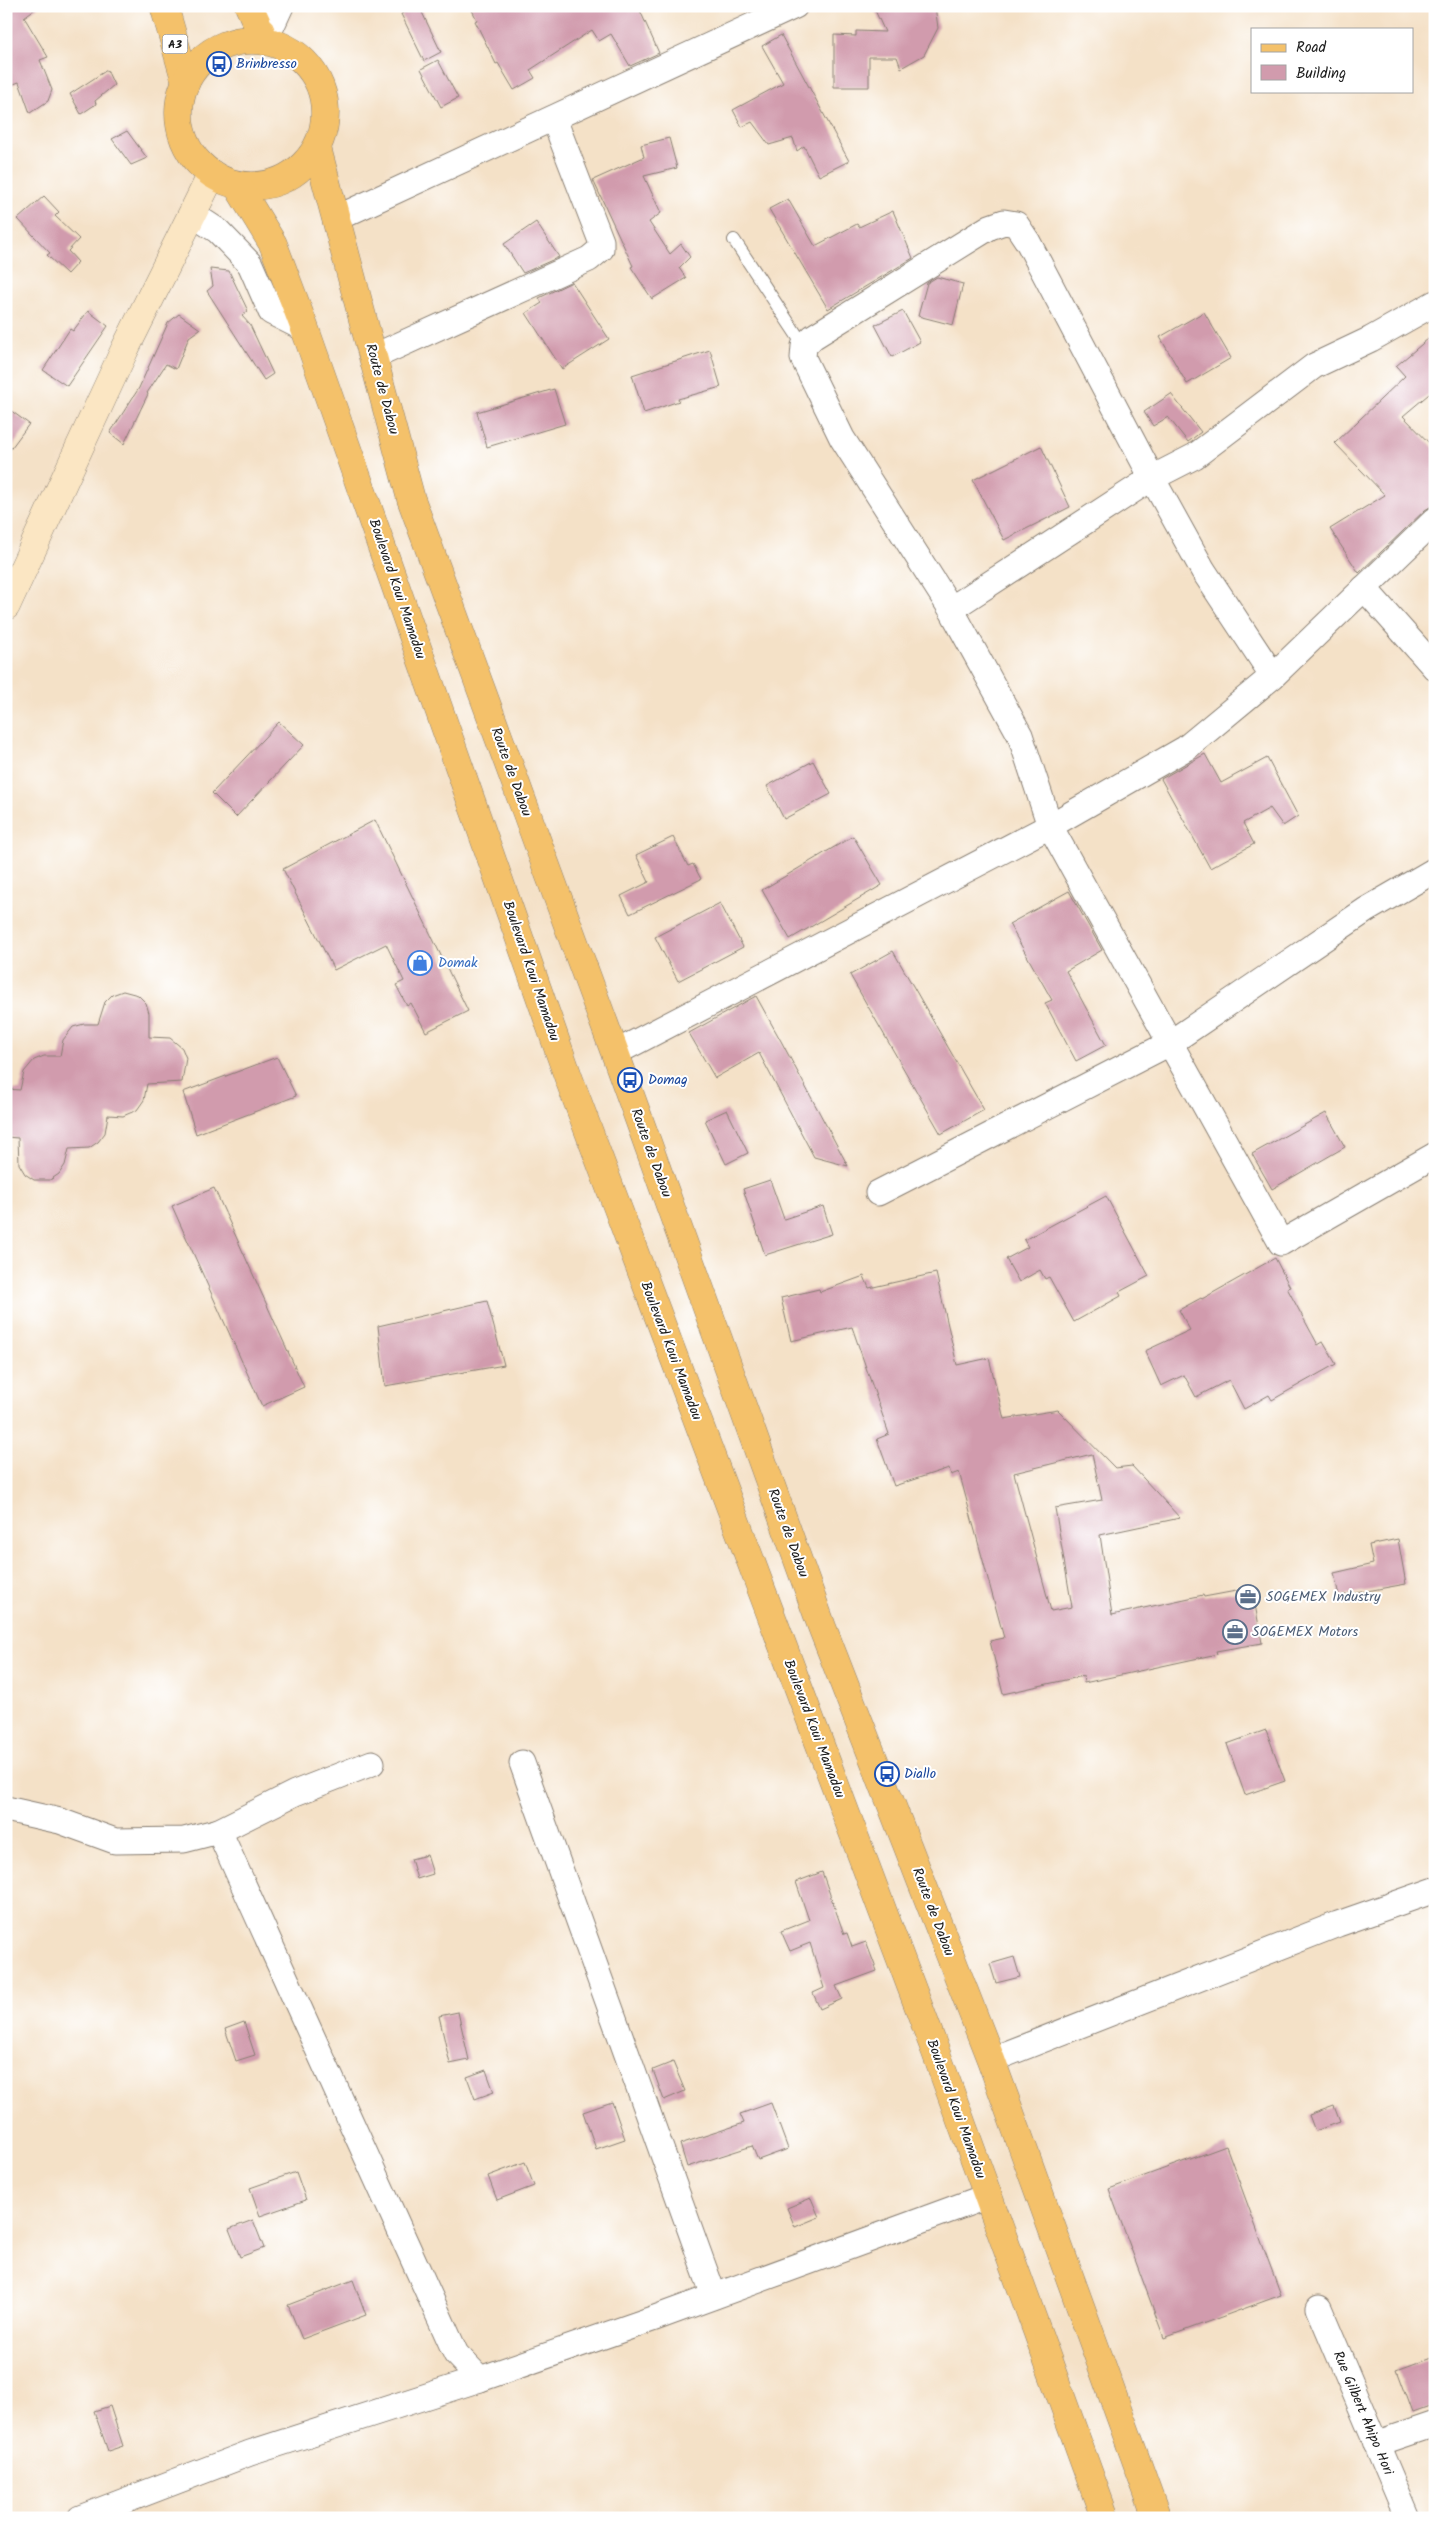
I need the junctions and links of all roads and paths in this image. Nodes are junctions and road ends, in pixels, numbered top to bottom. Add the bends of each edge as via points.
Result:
1 (164, 6) edge
2 (249, 6) edge
3 (281, 6) edge
4 (795, 6) edge
5 (265, 41) junction
6 (186, 82) junction
7 (554, 119) junction
8 (317, 148) junction
9 (212, 174) junction
10 (237, 185) junction
11 (192, 214) junction
12 (337, 218) junction
13 (734, 240) dead end
14 (1435, 303) edge
15 (305, 329) junction
16 (804, 346) junction
17 (373, 357) junction
18 (1152, 478) junction
19 (1435, 520) edge
20 (1364, 588) junction
21 (6, 606) edge
22 (951, 609) junction
23 (1435, 668) edge
24 (1272, 676) junction
25 (1050, 826) junction
26 (1435, 870) edge
27 (1170, 1043) junction
28 (615, 1053) junction
29 (1435, 1155) edge
30 (878, 1194) dead end
31 (372, 1763) dead end
32 (522, 1763) dead end
33 (6, 1809) edge
34 (219, 1831) junction
35 (1435, 1890) edge
36 (991, 2060) junction
37 (988, 2196) junction
38 (714, 2296) junction
39 (1319, 2308) dead end
40 (480, 2379) junction
41 (1435, 2424) edge
42 (1376, 2444) junction
43 (80, 2518) edge
44 (1105, 2518) edge
45 (1157, 2518) edge
46 (1408, 2518) edge

1 - 6 main road, A3
2 - 5 main road
3 - 5 street
4 - 7 street
5 - 6 main road via 241,41 218,48 199,63
5 - 8 main road via 286,49 305,63 318,82 324,104 324,126
6 - 9 main road via 180,102 180,123 185,143 196,160
7 - 12 street
7 - 17 street via 602,250 589,259
8 - 10 main road via 302,167 283,180 260,186
8 - 12 main road, Route de Dabou
9 - 10 main road
9 - 11 street
10 - 15 main road, Boulevard Koui Mamadou via 273,244
11 - 15 street via 218,232 250,264 271,312
11 - 21 street via 125,349
12 - 17 main road, Route de Dabou
13 - 16 lane
14 - 18 street via 1314,366 1195,456
15 - 37 main road, Boulevard Koui Mamadou via 569,1080
16 - 18 street via 813,337 990,227 1004,222 1016,224
16 - 22 street via 803,358 842,438
17 - 28 main road, Route de Dabou via 411,500
18 - 22 street
18 - 24 street via 1203,570
19 - 20 street
20 - 23 street
20 - 24 street
22 - 25 street via 1020,735
24 - 25 street via 1186,748
25 - 27 street
25 - 28 street
26 - 27 street via 1366,910
27 - 29 street via 1281,1243
27 - 30 street
28 - 36 main road, Route de Dabou via 822,1627
31 - 34 street via 296,1793
32 - 38 street
33 - 34 street via 60,1821 115,1841 184,1840
34 - 40 street via 456,2354
35 - 36 street via 1338,1924
36 - 45 main road
37 - 38 street
37 - 44 main road, Boulevard Koui Mamadou
38 - 40 street
39 - 42 street, Rue Gilbert Ahipo Hori
40 - 43 street via 250,2452
41 - 42 street
42 - 46 street, Rue Gilbert Ahipo Hori

